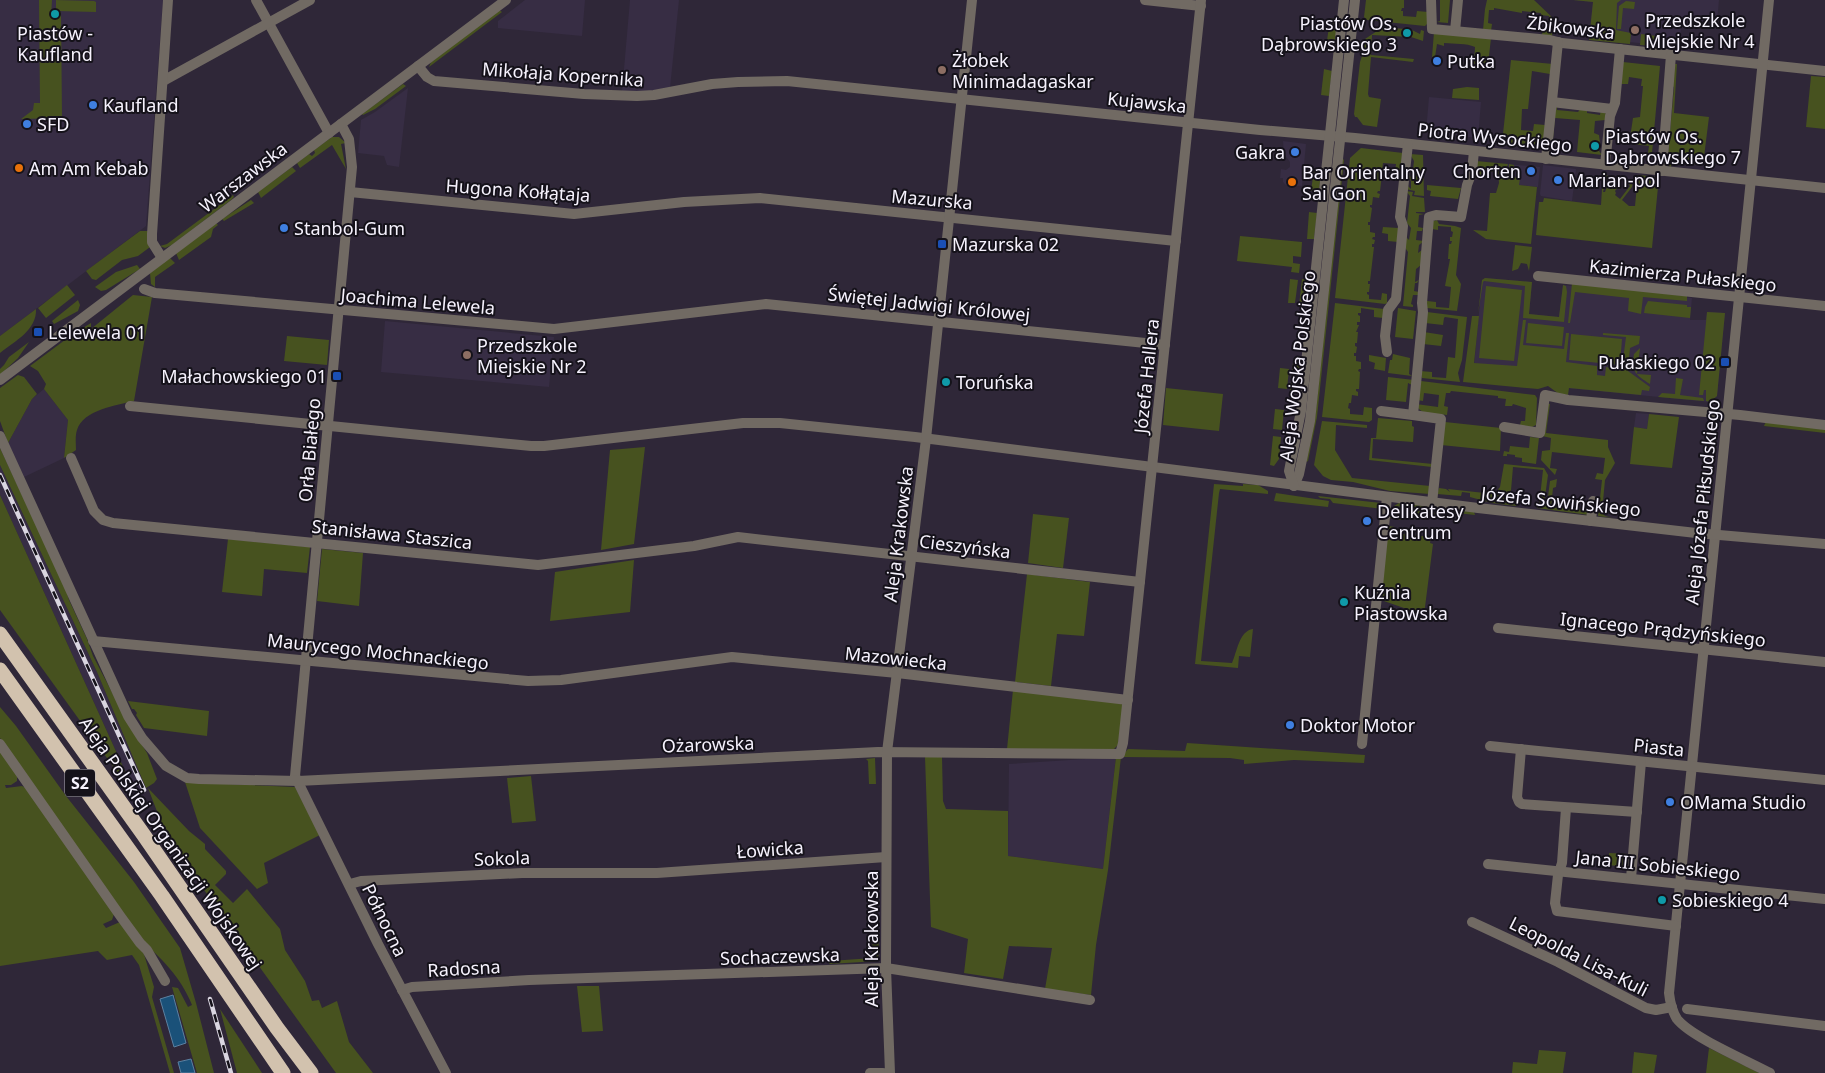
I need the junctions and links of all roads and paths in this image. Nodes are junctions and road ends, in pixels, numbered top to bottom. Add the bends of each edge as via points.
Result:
1 (168, 0) edge
2 (256, 0) edge
3 (310, 0) edge
4 (506, 0) edge
5 (972, 0) edge
6 (1145, 0) edge
7 (1344, 0) edge
8 (1355, 0) edge
9 (1431, 0) edge
10 (1458, 0) edge
11 (1769, 0) edge
12 (1201, 3) edge
13 (268, 22) junction
14 (1456, 31) junction
15 (1558, 42) junction
16 (1620, 49) junction
17 (1671, 55) junction
18 (1763, 64) junction
19 (418, 66) junction
20 (1825, 71) edge
21 (163, 81) junction
22 (712, 84) joint
23 (962, 99) junction
24 (1552, 102) junction
25 (1612, 109) junction
26 (1189, 122) junction
27 (341, 124) junction
28 (329, 133) junction
29 (1335, 136) junction
30 (1408, 144) junction
31 (1474, 151) junction
32 (1546, 159) junction
33 (1605, 165) junction
34 (1662, 171) junction
35 (1751, 181) junction
36 (1825, 188) edge
37 (350, 192) junction
38 (684, 202) joint
39 (950, 217) junction
40 (1176, 241) junction
41 (162, 258) junction
42 (1538, 276) dead end
43 (144, 289) dead end
44 (1739, 298) junction
45 (1825, 306) edge
46 (338, 310) junction
47 (690, 313) joint
48 (938, 322) junction
49 (1165, 345) junction
50 (1387, 352) dead end
51 (0, 380) edge
52 (130, 406) dead end
53 (1381, 411) dead end
54 (1728, 414) junction
55 (1413, 415) junction
56 (1825, 425) edge
57 (328, 426) junction
58 (1504, 427) dead end
59 (0, 436) edge
60 (926, 439) junction
61 (71, 458) dead end
62 (1152, 468) junction
63 (1294, 486) junction
64 (1387, 497) junction
65 (1593, 501) dead end
66 (1432, 503) junction
67 (1591, 521) junction
68 (1716, 534) junction
69 (317, 543) junction
70 (1825, 544) edge
71 (668, 549) joint
72 (911, 556) junction
73 (1140, 582) junction
74 (1498, 628) dead end
75 (0, 634) edge
76 (93, 641) junction
77 (1704, 649) junction
78 (306, 660) junction
79 (1825, 662) edge
80 (660, 666) joint
81 (0, 670) edge
82 (897, 673) junction
83 (1128, 700) junction
84 (0, 744) edge
85 (1362, 744) dead end
86 (1490, 746) dead end
87 (1521, 750) junction
88 (887, 752) junction
89 (1120, 754) joint
90 (1641, 762) junction
91 (1693, 767) junction
92 (298, 780) junction
93 (1825, 780) edge
94 (1566, 808) junction
95 (1637, 812) junction
96 (886, 858) junction
97 (1488, 864) dead end
98 (1560, 871) junction
99 (656, 873) joint
100 (1631, 878) junction
101 (1679, 883) junction
102 (350, 884) junction
103 (1825, 899) edge
104 (1472, 922) dead end
105 (1676, 926) junction
106 (886, 968) junction
107 (529, 980) joint
108 (165, 981) dead end
109 (402, 990) junction
110 (1090, 1000) dead end
111 (1672, 1007) junction
112 (1687, 1009) dead end
113 (1825, 1026) edge
114 (283, 1073) edge
115 (311, 1073) edge
116 (446, 1073) edge
117 (870, 1073) edge
118 (883, 1073) edge
119 (890, 1073) edge
120 (1770, 1073) edge

1 - 21 street
2 - 13 street
3 - 13 street
4 - 19 street, Warszawska
5 - 23 street, Aleja Krakowska
6 - 12 street
7 - 29 street, Aleja Wojska Polskiego
8 - 29 street, Aleja Wojska Polskiego
9 - 14 street, Żbikowska via 1432,29
10 - 14 street
11 - 18 street, Aleja Józefa Piłsudskiego
12 - 26 street, Józefa Hallera
13 - 21 street
13 - 28 street
14 - 15 street, Żbikowska
15 - 16 street, Żbikowska
15 - 24 street
16 - 17 street, Żbikowska
16 - 25 street
17 - 18 street, Żbikowska
17 - 34 street
18 - 20 street, Żbikowska
18 - 35 street, Aleja Józefa Piłsudskiego
19 - 22 street, Mikołaja Kopernika via 426,77 434,81 584,94 654,95
19 - 27 street, Warszawska
21 - 41 street via 152,234 152,242
22 - 23 street, Kujawska via 786,81
23 - 26 street, Kujawska
23 - 39 street, Aleja Krakowska
24 - 25 street
24 - 32 street
25 - 33 street
26 - 29 street, Kujawska
26 - 40 street, Józefa Hallera
27 - 28 street, Warszawska
27 - 37 street, Orła Białego via 352,154
28 - 41 street, Warszawska
29 - 30 street, Piotra Wysockiego
29 - 63 street, Aleja Wojska Polskiego via 1310,421
30 - 31 street, Piotra Wysockiego
30 - 50 street via 1396,299 1388,310
31 - 32 street, Piotra Wysockiego
31 - 55 street via 1461,217 1429,217
32 - 33 street, Piotra Wysockiego
33 - 34 street, Piotra Wysockiego
34 - 35 street, Piotra Wysockiego
35 - 36 street, Piotra Wysockiego
35 - 44 street, Aleja Józefa Piłsudskiego
37 - 38 street, Hugona Kołłątaja via 574,214
37 - 46 street, Orła Białego
38 - 39 street, Mazurska via 760,198
39 - 40 street, Mazurska
39 - 48 street, Aleja Krakowska
40 - 49 street, Józefa Hallera
41 - 51 street, Warszawska
42 - 44 street, Kazimierza Pułaskiego
43 - 46 street, Joachima Lelewela via 155,293
44 - 45 street, Kazimierza Pułaskiego
44 - 54 street, Aleja Józefa Piłsudskiego
46 - 47 street, Joachima Lelewela via 554,329
46 - 57 street, Orła Białego
47 - 48 street, Świętej Jadwigi Królowej via 766,304
48 - 49 street, Świętej Jadwigi Królowej
48 - 60 street, Aleja Krakowska
49 - 62 street, Józefa Hallera
52 - 57 street
53 - 55 street
54 - 56 street
54 - 58 street via 1546,395 1540,433
54 - 68 street, Aleja Józefa Piłsudskiego
55 - 66 street via 1441,419
57 - 60 street via 544,446 743,423
57 - 69 street, Orła Białego
59 - 76 street, Ożarowska
60 - 62 street
60 - 72 street, Aleja Krakowska
61 - 69 street, Stanisława Staszica via 94,512 103,520
62 - 63 street
62 - 73 street, Józefa Hallera
63 - 64 street, Józefa Sowińskiego
64 - 66 street, Józefa Sowińskiego
64 - 85 street
65 - 67 street
66 - 67 street, Józefa Sowińskiego
67 - 68 street, Józefa Sowińskiego
68 - 70 street, Józefa Sowińskiego
68 - 77 street, Aleja Józefa Piłsudskiego
69 - 71 street, Stanisława Staszica via 538,565
69 - 78 street, Orła Białego
71 - 72 street, Cieszyńska via 738,537
72 - 73 street, Cieszyńska
72 - 82 street, Aleja Krakowska
73 - 83 street, Józefa Hallera
74 - 77 street, Ignacego Prądzyńskiego
75 - 115 highway, Aleja Polskiej Organizacji Wojskowej / S2
76 - 78 street, Maurycego Mochnackiego
76 - 92 street, Ożarowska via 128,716 156,756 176,773 199,779
77 - 79 street, Ignacego Prądzyńskiego
77 - 91 street, Aleja Józefa Piłsudskiego
78 - 80 street, Maurycego Mochnackiego via 535,681
78 - 92 street, Orła Białego via 295,770
80 - 82 street, Mazowiecka via 732,657
81 - 114 highway, S2
82 - 83 street, Mazowiecka
82 - 88 street, Aleja Krakowska
83 - 89 street, Józefa Hallera
84 - 108 street via 147,950
86 - 87 street, Piasta
87 - 90 street, Piasta
87 - 94 street via 1519,802
88 - 89 street, Ożarowska
88 - 92 street, Ożarowska
88 - 96 street, Aleja Krakowska
90 - 91 street, Piasta
90 - 95 street
91 - 93 street, Piasta
91 - 101 street, Aleja Józefa Piłsudskiego
92 - 102 street, Północna
94 - 95 street
94 - 98 street
95 - 100 street
96 - 99 street, Łowicka
96 - 106 street, Aleja Krakowska
97 - 98 street, Jana III Sobieskiego
98 - 100 street, Jana III Sobieskiego
98 - 105 street via 1555,903 1557,911
99 - 102 street, Sokola via 522,873
100 - 101 street, Jana III Sobieskiego
101 - 103 street, Jana III Sobieskiego
101 - 105 street, Aleja Józefa Piłsudskiego
102 - 109 street, Północna
104 - 111 street, Leopolda Lisa-Kuli via 1646,1008
105 - 111 street, Aleja Józefa Piłsudskiego via 1669,993
106 - 107 street, Sochaczewska
106 - 110 street, Sochaczewska
106 - 119 street, Aleja Krakowska
107 - 109 street, Radosna
109 - 116 street, Północna
111 - 120 street via 1678,1020 1691,1032
112 - 113 street
117 - 118 street

